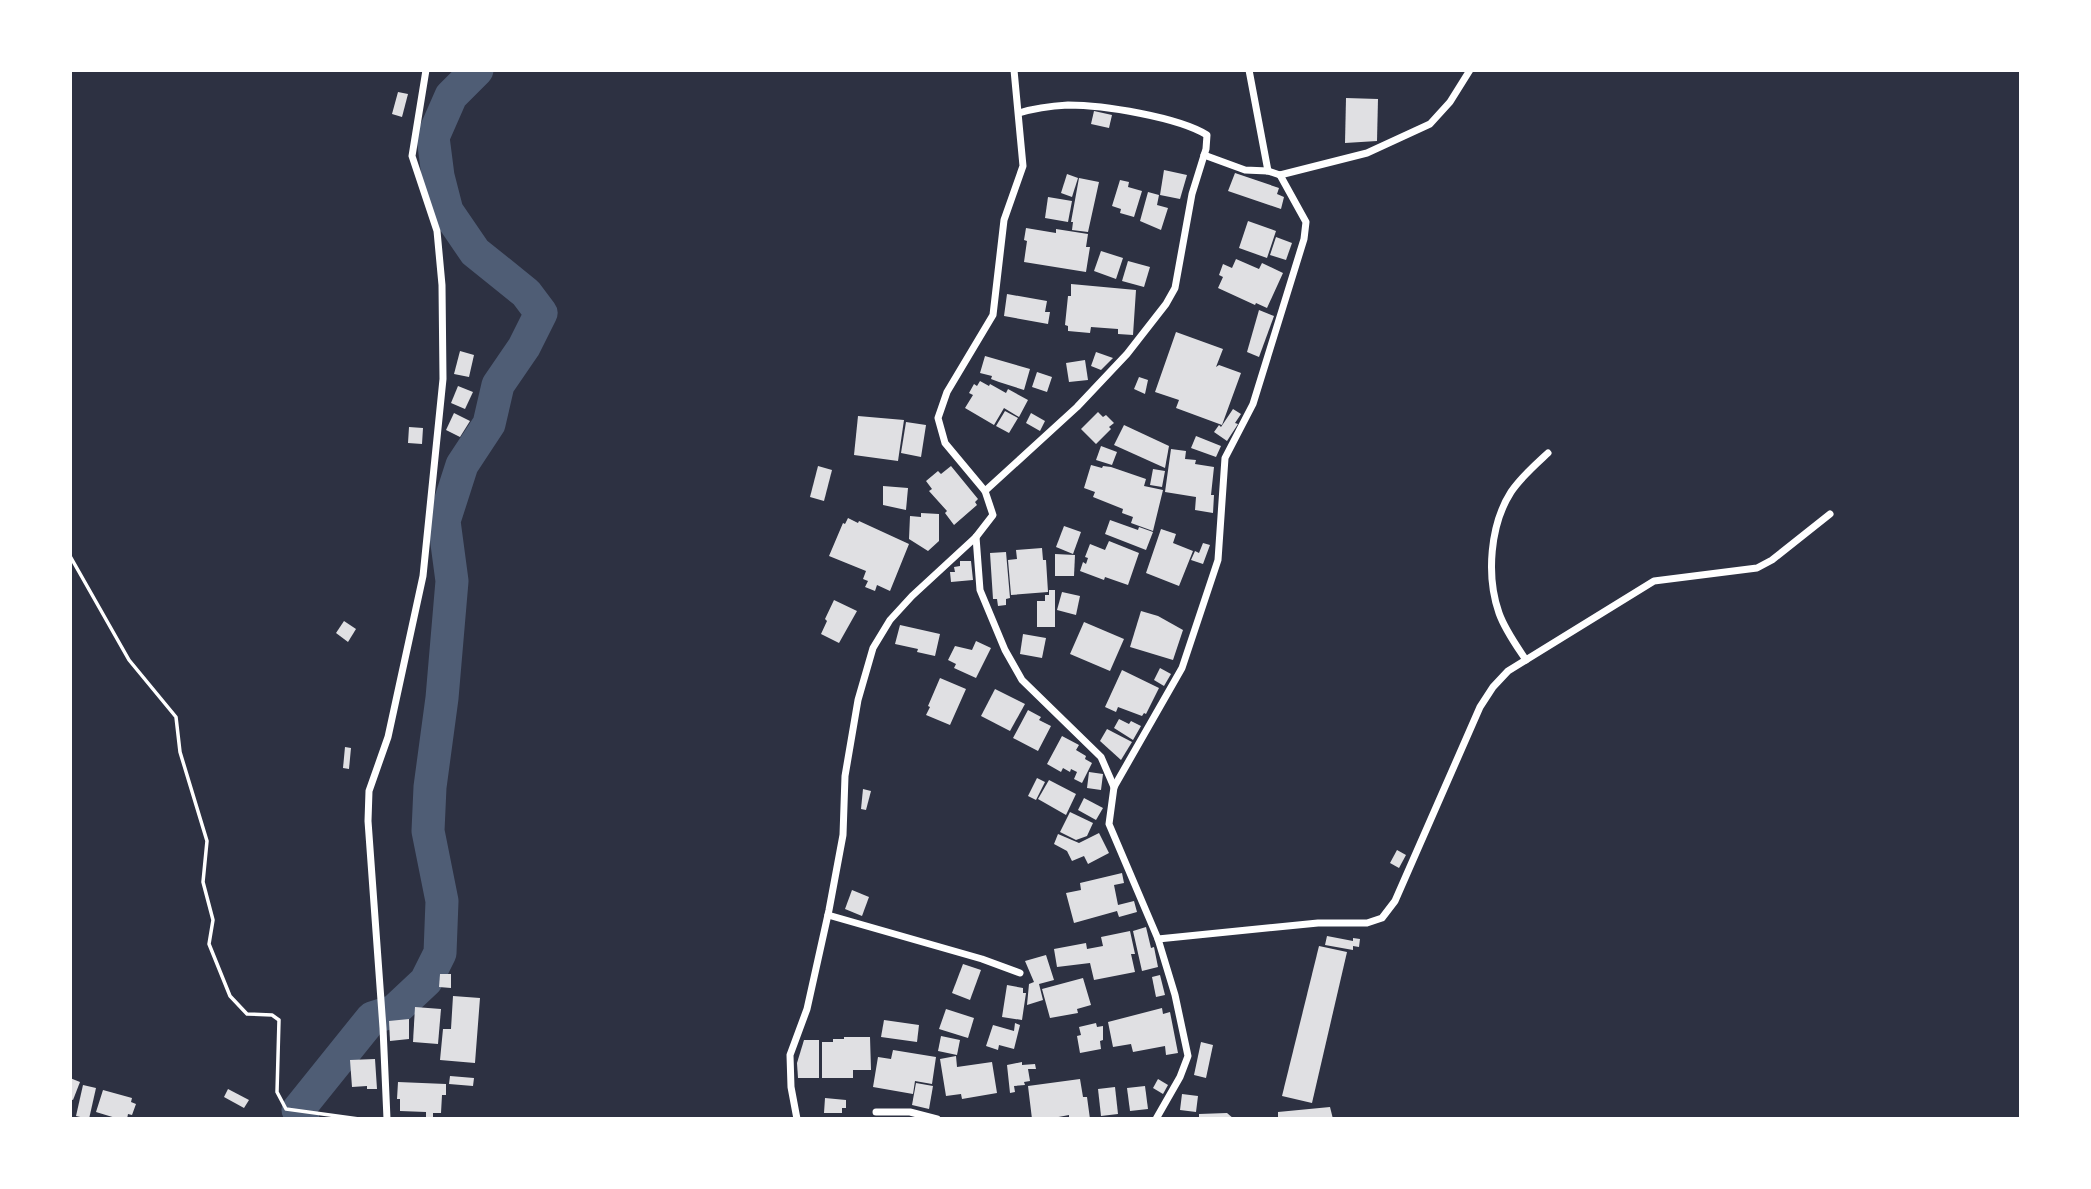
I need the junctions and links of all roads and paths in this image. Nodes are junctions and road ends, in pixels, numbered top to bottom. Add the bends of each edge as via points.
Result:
1 (426, 70) edge
2 (1014, 70) edge
3 (1249, 70) edge
4 (1471, 70) edge
5 (1019, 113) junction
6 (1204, 155) junction
7 (1268, 171) junction
8 (1280, 175) junction
9 (1548, 453) dead end
10 (985, 491) junction
11 (1830, 514) dead end
12 (976, 537) junction
13 (70, 555) edge
14 (1525, 660) junction
15 (1114, 787) junction
16 (828, 915) junction
17 (1158, 939) junction
18 (1020, 973) dead end
19 (876, 1112) dead end
20 (359, 1119) edge
21 (387, 1119) edge
22 (797, 1119) edge
23 (937, 1119) edge
24 (1156, 1119) edge

1 - 21 street via 412,156 437,231 443,379 423,576 388,737 369,791
2 - 5 street
3 - 7 street
4 - 8 street via 1430,124 1367,153
5 - 6 street via 1070,105 1135,113 1207,135
5 - 10 street via 1023,166 1004,219 993,315 947,392 938,418 945,443
6 - 7 street via 1245,170
6 - 10 street via 1175,288 1166,304 1077,407
7 - 8 street
8 - 15 street via 1306,222 1304,239 1253,404 1225,458 1218,560 1182,668
9 - 14 street via 1511,494 1494,543 1492,570 1499,612
10 - 12 street via 993,514
11 - 14 street via 1757,568 1654,581
12 - 15 street via 980,590 1022,680 1101,757
12 - 16 street via 905,604 873,648 849,751 843,835
13 - 20 path via 130,660 176,717 180,752 206,841 202,882 213,920 209,944 230,996 247,1014 272,1015 279,1020 277,1092 286,1110
14 - 17 street via 1501,679 1480,707 1395,901 1382,918 1367,923 1318,923
15 - 17 street via 1109,824
16 - 18 street
16 - 22 street via 807,1009 790,1055
17 - 24 street via 1188,1056
19 - 23 street via 910,1112

